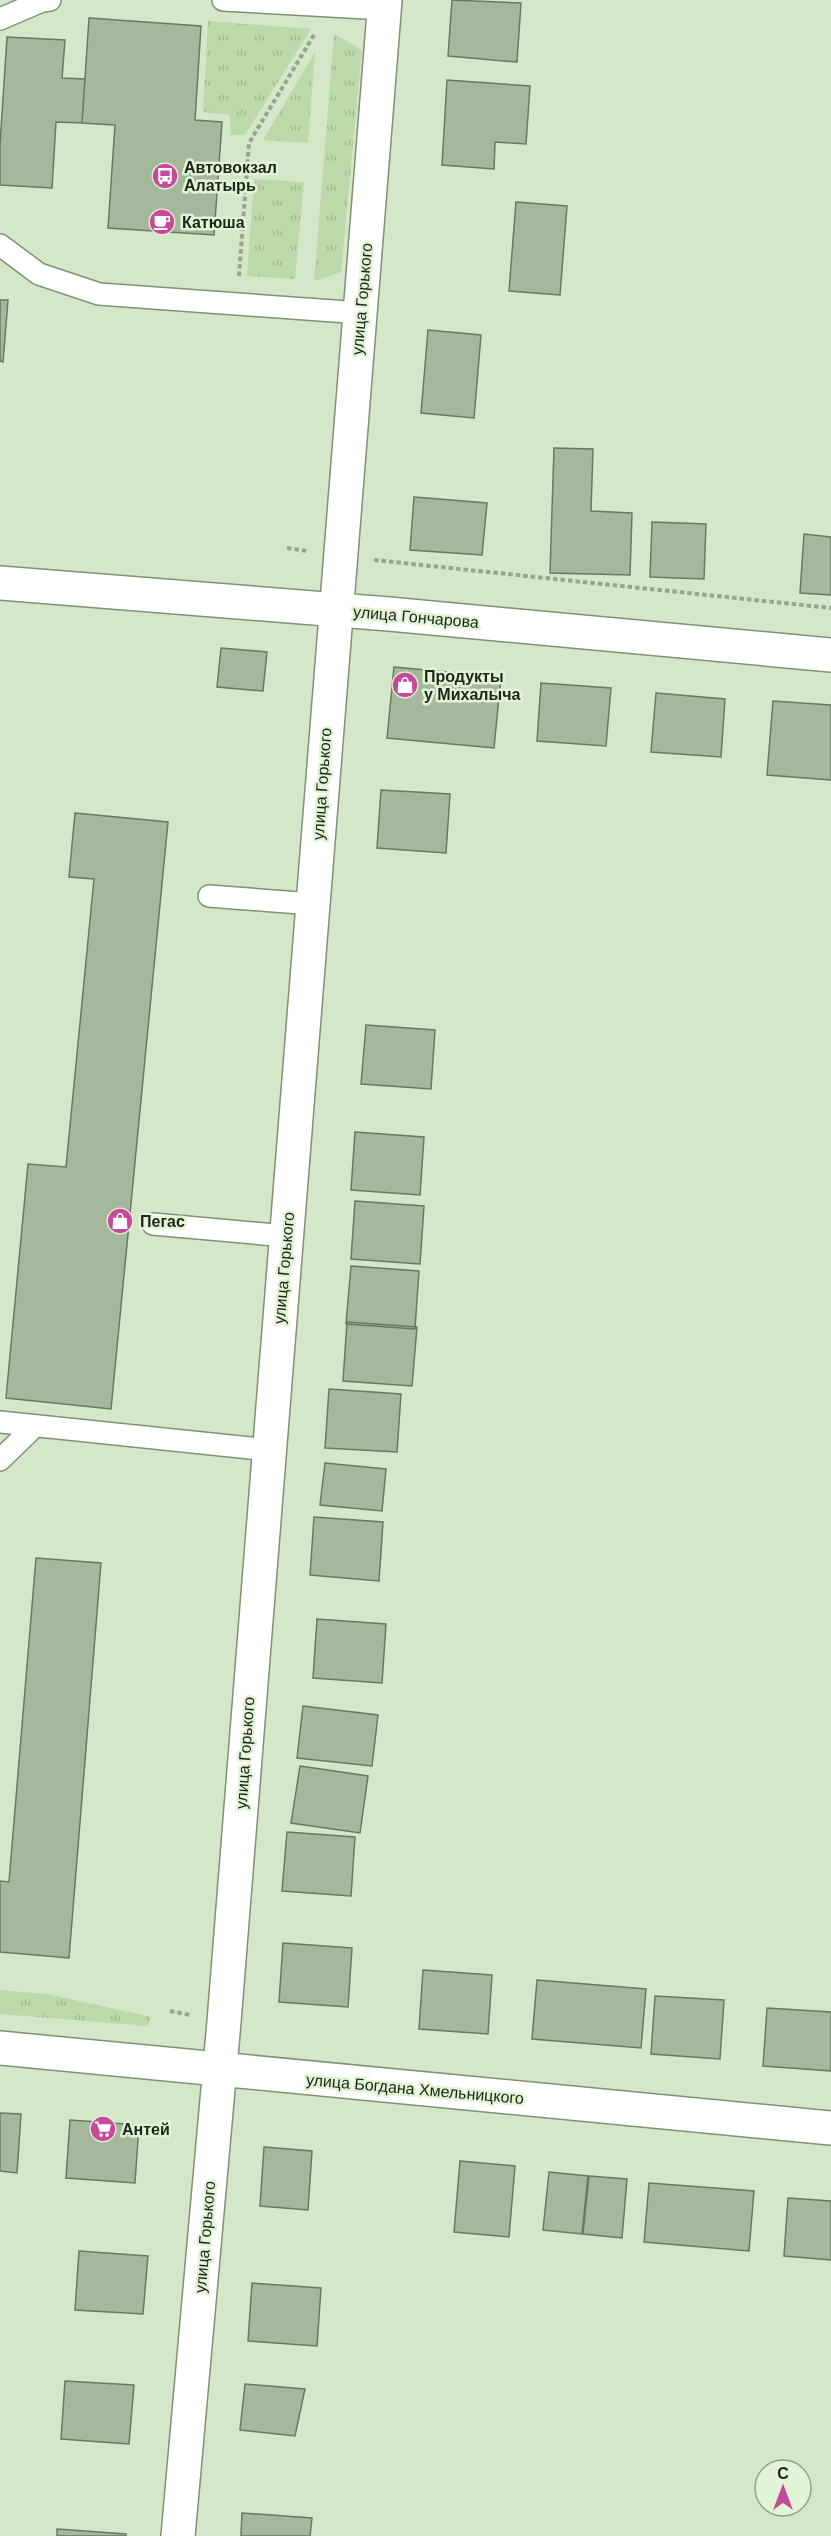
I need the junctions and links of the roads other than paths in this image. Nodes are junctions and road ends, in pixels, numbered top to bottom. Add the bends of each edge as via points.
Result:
1 (50, 0) edge
2 (223, 0) edge
3 (384, 5) edge
4 (0, 19) edge
5 (0, 245) edge
6 (361, 312) junction
7 (0, 584) edge
8 (336, 610) junction
9 (831, 654) edge
10 (208, 896) dead end
11 (312, 904) junction
12 (153, 1224) dead end
13 (286, 1236) junction
14 (0, 1422) edge
15 (35, 1426) junction
16 (269, 1450) junction
17 (0, 1460) edge
18 (0, 2048) edge
19 (220, 2071) junction
20 (831, 2128) edge
21 (178, 2536) edge

1 - 4 lane
2 - 3 lane
3 - 6 street, улица Горького
5 - 6 lane via 39,274 99,294
6 - 8 street, улица Горького
7 - 8 street, улица Гончарова
8 - 9 street, улица Гончарова
8 - 11 street, улица Горького
10 - 11 lane
11 - 13 street, улица Горького
12 - 13 lane
13 - 16 street, улица Горького
14 - 15 lane
15 - 16 lane
15 - 17 lane
16 - 19 street, улица Горького
18 - 19 street, улица Богдана Хмельницкого
19 - 20 street, улица Богдана Хмельницкого
19 - 21 street, улица Горького

